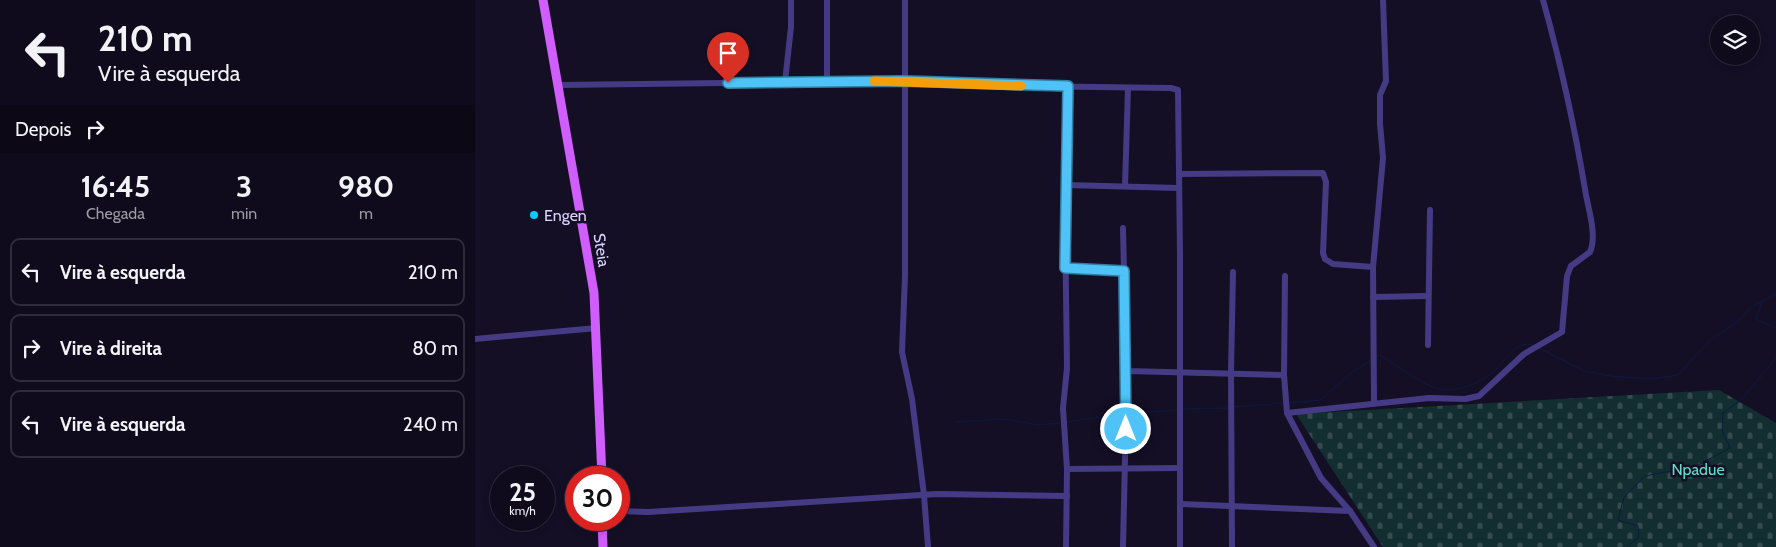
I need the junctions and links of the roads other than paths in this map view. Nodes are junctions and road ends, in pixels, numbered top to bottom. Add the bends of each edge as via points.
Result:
1 (543, 0) edge
2 (791, 0) edge
3 (827, 0) edge
4 (905, 0) edge
5 (1383, 0) edge
6 (1543, 0) edge
7 (904, 81) junction
8 (785, 82) junction
9 (827, 82) junction
10 (558, 86) junction
11 (1068, 86) junction
12 (1128, 88) junction
13 (1179, 174) junction
14 (1065, 185) junction
15 (1125, 186) junction
16 (1179, 188) junction
17 (1430, 210) dead end
18 (1123, 228) dead end
19 (1373, 267) junction
20 (1065, 268) junction
21 (1124, 271) junction
22 (1233, 272) dead end
23 (1285, 276) dead end
24 (1428, 296) junction
25 (1373, 297) junction
26 (597, 328) junction
27 (475, 339) edge
28 (1429, 345) dead end
29 (1127, 371) junction
30 (1179, 371) junction
31 (1231, 372) junction
32 (1284, 375) junction
33 (1374, 403) junction
34 (1287, 413) junction
35 (602, 466) edge
36 (1126, 468) junction
37 (1180, 468) junction
38 (1067, 469) junction
39 (924, 495) junction
40 (1067, 496) junction
41 (1181, 504) junction
42 (1233, 506) junction
43 (630, 511) edge
44 (1350, 511) junction
45 (603, 531) edge
46 (603, 547) edge
47 (928, 547) edge
48 (1066, 547) edge
49 (1123, 547) edge
50 (1180, 547) edge
51 (1232, 547) edge
52 (1374, 547) edge

1 - 10 main road, Steia
2 - 8 street
3 - 9 street
4 - 7 street
5 - 19 street via 1386,80 1380,96 1383,158
6 - 33 street via 1579,149 1591,231 1590,252 1571,266 1567,276 1562,332 1524,354 1479,396
7 - 9 street
7 - 11 street
7 - 39 street via 902,352 912,399
8 - 9 street
8 - 10 street
10 - 26 main road, Steia
11 - 12 street
11 - 14 street
12 - 13 street via 1178,90
12 - 15 street
13 - 16 street
13 - 19 street via 1323,173 1326,182 1325,259 1333,264
14 - 15 street
14 - 20 street
15 - 16 street
16 - 30 street
17 - 24 street
18 - 21 street
19 - 25 street
20 - 21 street
20 - 38 street via 1067,368 1063,408
21 - 29 street
22 - 31 street
23 - 32 street
24 - 25 street
24 - 28 street
25 - 33 street
26 - 27 street
26 - 35 main road, Steia
29 - 30 street
29 - 36 street
30 - 31 street
30 - 37 street
31 - 32 street
31 - 42 street
32 - 34 street
33 - 34 street
34 - 44 street via 1316,470
36 - 37 street
36 - 38 street
36 - 49 street
37 - 41 street
38 - 40 street
39 - 40 street
39 - 43 street
39 - 47 street
40 - 48 street
41 - 42 street
41 - 50 street
42 - 44 street
42 - 51 street
44 - 52 street
45 - 46 main road

